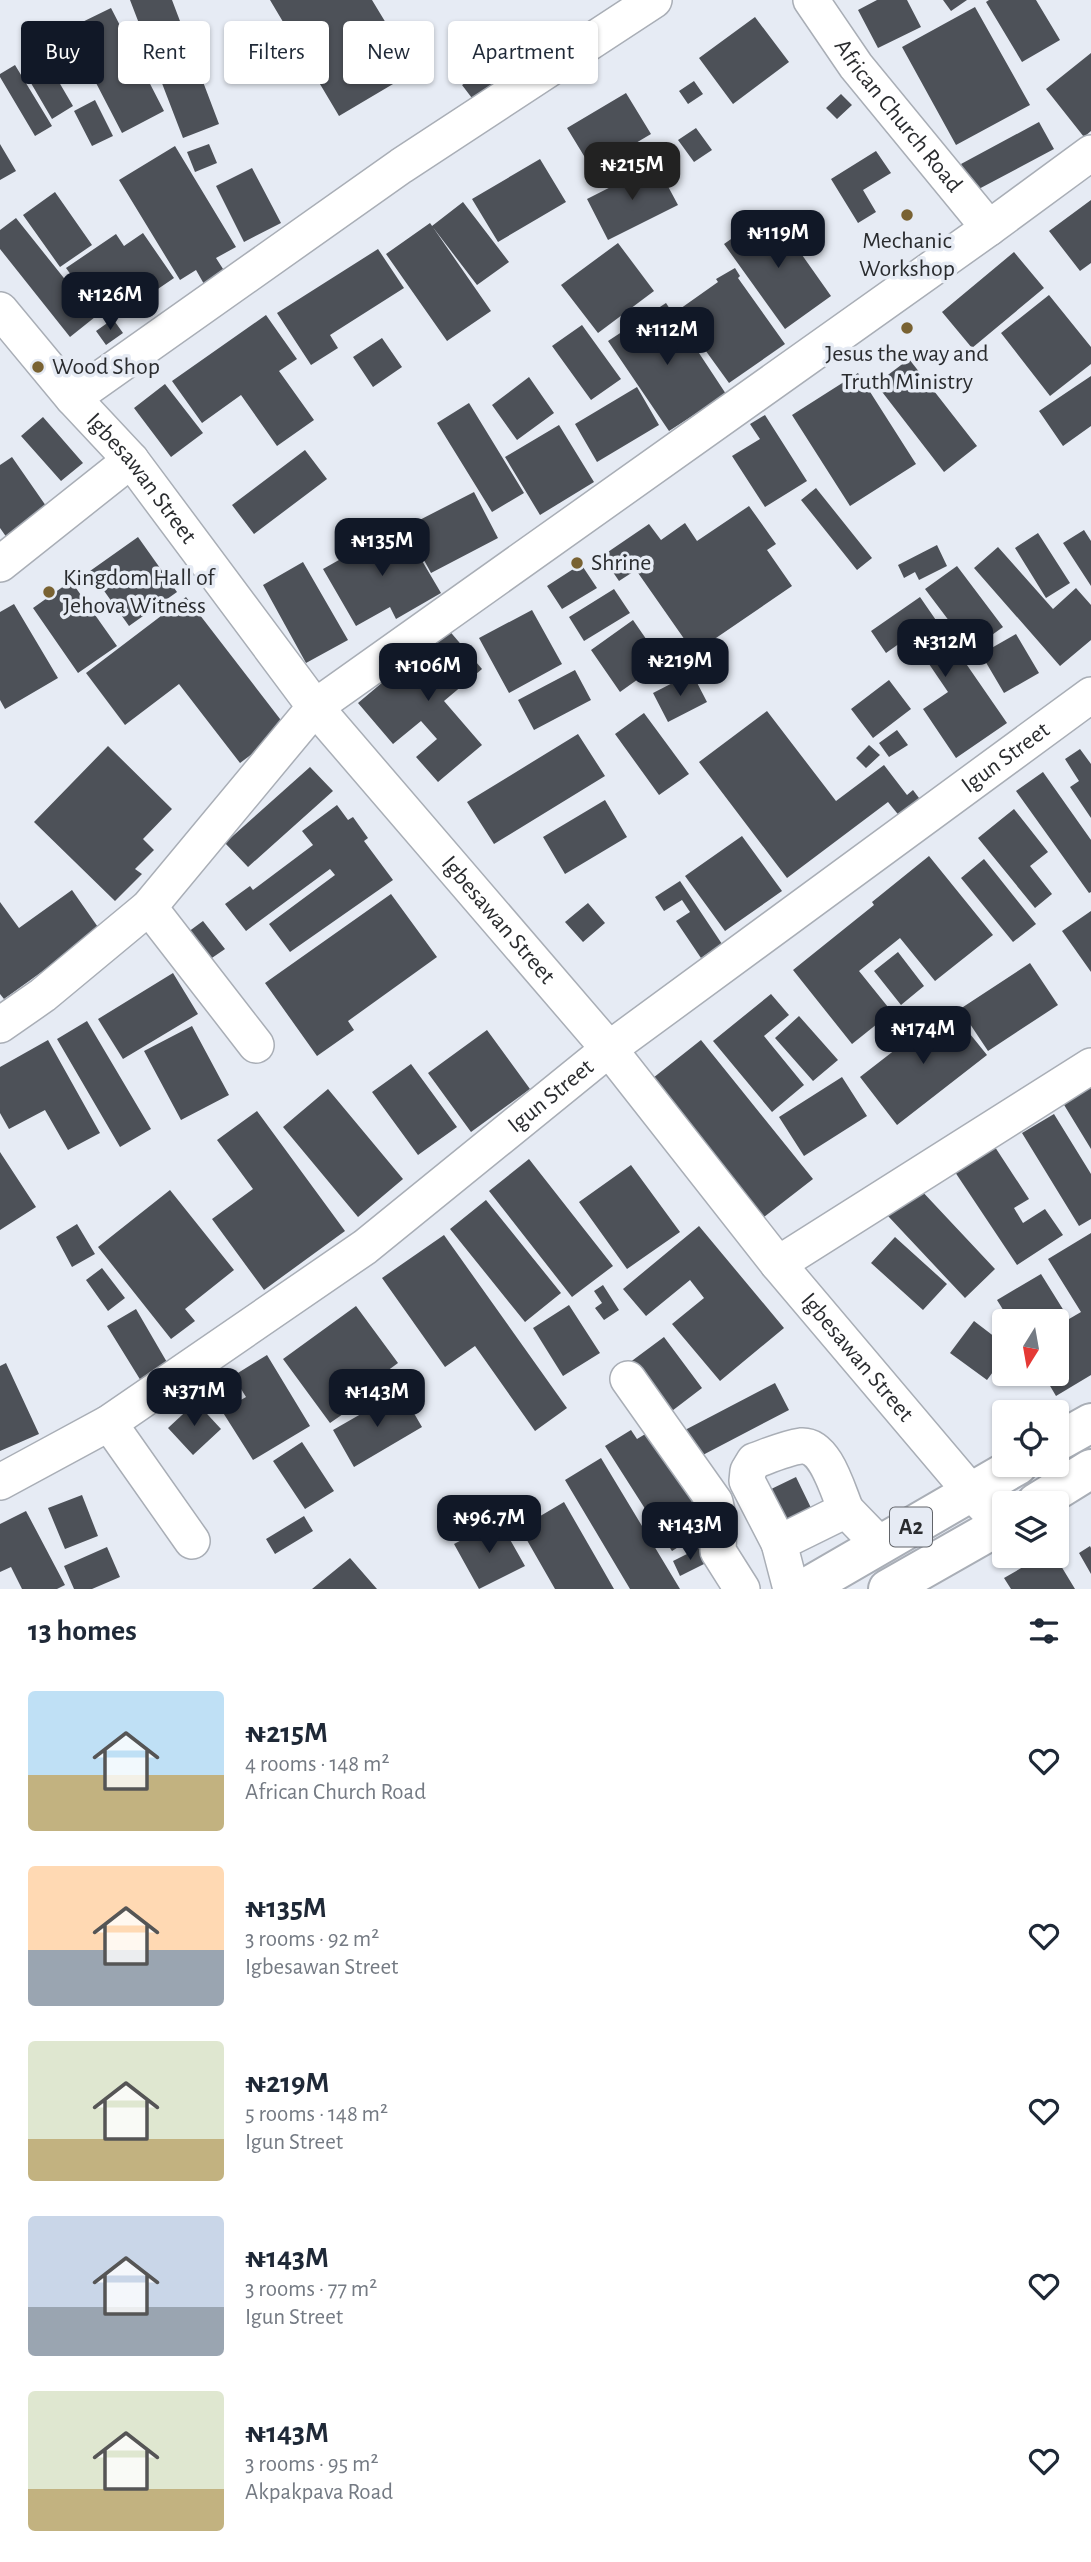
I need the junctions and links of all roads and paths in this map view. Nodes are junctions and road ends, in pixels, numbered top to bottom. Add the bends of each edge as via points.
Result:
1 (654, 0) edge
2 (811, 0) edge
3 (1091, 153) edge
4 (989, 228) junction
5 (0, 310) edge
6 (73, 398) junction
7 (131, 460) junction
8 (0, 564) edge
9 (1091, 695) edge
10 (315, 707) junction
11 (149, 907) junction
12 (0, 1025) edge
13 (256, 1045) dead end
14 (609, 1049) junction
15 (1091, 1066) edge
16 (778, 1264) junction
17 (628, 1379) dead end
18 (108, 1423) junction
19 (1091, 1423) edge
20 (1069, 1435) edge
21 (1091, 1469) edge
22 (997, 1477) edge
23 (0, 1482) edge
24 (1055, 1491) edge
25 (971, 1492) junction
26 (846, 1510) junction
27 (992, 1513) edge
28 (992, 1530) edge
29 (192, 1541) dead end
30 (779, 1543) junction
31 (880, 1545) junction
32 (742, 1589) edge
33 (791, 1589) edge
34 (804, 1589) edge
35 (888, 1589) edge

1 - 6 street via 401,166
2 - 4 street, African Church Road via 856,66
3 - 4 street
4 - 10 street
5 - 6 street, Igbesawan Street
6 - 7 street, Igbesawan Street
7 - 8 street
7 - 10 street, Igbesawan Street
9 - 14 street, Igun Street
10 - 11 street
10 - 14 street, Igbesawan Street
11 - 12 street
11 - 13 street
14 - 16 street, Igbesawan Street
14 - 18 street, Igun Street via 365,1247
15 - 16 street
16 - 25 street, Igbesawan Street
17 - 32 street via 715,1502 718,1551
18 - 23 street, Igun Street
18 - 29 street
19 - 20 highway
21 - 24 highway
22 - 25 highway, A2
25 - 27 street, Igbesawan Street
25 - 31 highway, A2
26 - 30 street
26 - 30 street via 825,1460 814,1449 803,1446 754,1461 747,1481
26 - 31 street
28 - 35 highway, A2
30 - 33 street
31 - 34 highway, A2

